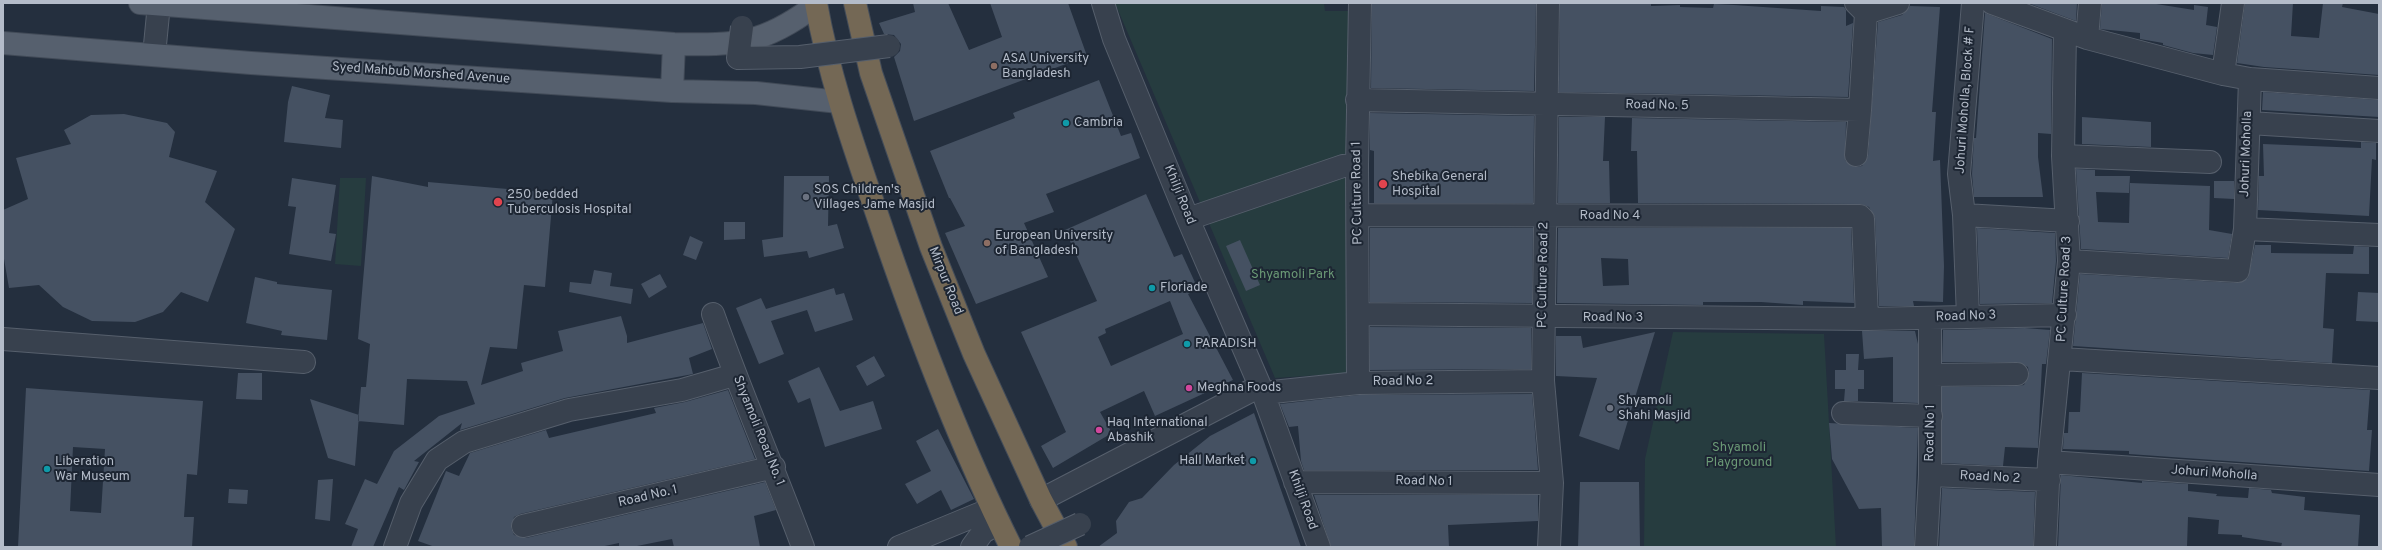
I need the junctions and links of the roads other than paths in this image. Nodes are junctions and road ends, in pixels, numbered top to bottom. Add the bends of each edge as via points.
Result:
1 (855, 3) edge
2 (1103, 3) edge
3 (1360, 3) edge
4 (1548, 3) edge
5 (1898, 3) edge
6 (1973, 3) edge
7 (1992, 3) edge
8 (2090, 3) edge
9 (2233, 3) edge
10 (150, 4) edge
11 (816, 4) edge
12 (1861, 8) edge
13 (742, 27) dead end
14 (2065, 31) junction
15 (2086, 38) junction
16 (3, 43) edge
17 (674, 44) junction
18 (889, 46) dead end
19 (154, 55) junction
20 (2223, 74) junction
21 (2250, 79) junction
22 (2379, 88) edge
23 (672, 91) junction
24 (1357, 100) junction
25 (839, 102) junction
26 (1545, 105) junction
27 (1860, 110) junction
28 (2249, 123) junction
29 (2379, 130) edge
30 (1856, 155) dead end
31 (2063, 156) junction
32 (2210, 162) dead end
33 (1356, 165) junction
34 (1358, 215) junction
35 (1964, 215) junction
36 (1546, 216) junction
37 (1188, 219) junction
38 (2068, 221) junction
39 (2245, 230) junction
40 (2379, 235) edge
41 (2069, 261) junction
42 (713, 314) dead end
43 (1359, 314) junction
44 (2065, 315) junction
45 (1968, 317) junction
46 (1543, 318) junction
47 (1930, 318) junction
48 (1867, 319) junction
49 (3, 339) edge
50 (2061, 359) junction
51 (304, 362) dead end
52 (2017, 374) dead end
53 (734, 375) junction
54 (1932, 375) junction
55 (2379, 378) edge
56 (1543, 381) junction
57 (1358, 383) junction
58 (1261, 389) junction
59 (1843, 413) dead end
60 (1931, 416) junction
61 (774, 467) junction
62 (2049, 471) junction
63 (1930, 475) junction
64 (1296, 482) junction
65 (1552, 483) junction
66 (2379, 485) edge
67 (1041, 500) junction
68 (995, 516) junction
69 (1080, 524) dead end
70 (523, 526) dead end
71 (1062, 540) edge
72 (395, 547) edge
73 (802, 547) edge
74 (899, 547) edge
75 (972, 547) edge
76 (1011, 547) edge
77 (1030, 547) edge
78 (1319, 547) edge
79 (1549, 547) edge
80 (1926, 547) edge
81 (2045, 547) edge

1 - 67 highway, Mirpur Road via 871,73 931,247 974,354
2 - 37 street, Khilji Road via 1114,39
3 - 24 street, PC Culture Road 1
4 - 26 street, PC Culture Road 2
5 - 12 street
6 - 35 street, Johuri Moholla, Block # F via 1958,174
7 - 14 street
8 - 15 street
9 - 20 street
10 - 17 main road
10 - 19 street
11 - 17 main road via 795,20 761,38 742,42
11 - 25 highway
12 - 27 street
13 - 18 street, bridge via 738,58 800,57
14 - 15 street
14 - 31 street, PC Culture Road 3
15 - 20 street
16 - 19 main road, Syed Mahbub Morshed Avenue
17 - 23 main road
19 - 23 main road, Syed Mahbub Morshed Avenue
20 - 21 street
21 - 22 street
21 - 28 street, Johuri Moholla
23 - 25 main road, Syed Mahbub Morshed Avenue via 756,93
24 - 26 street, Road No. 5
24 - 33 street, PC Culture Road 1
25 - 68 highway via 916,329
26 - 27 street, Road No. 5
26 - 36 street, PC Culture Road 2
27 - 30 street
28 - 29 street
28 - 39 street, Johuri Moholla
31 - 32 street
31 - 38 street, PC Culture Road 3
33 - 34 street, PC Culture Road 1
33 - 37 street via 1343,166
34 - 36 street, Road No 4
34 - 43 street, PC Culture Road 1
35 - 38 street
35 - 45 street, Johuri Moholla, Block # F
36 - 46 street, PC Culture Road 2
36 - 48 street, Road No 4 via 1862,217
37 - 58 street, Khilji Road
38 - 41 street, PC Culture Road 3
39 - 40 street
39 - 41 street, Johuri Moholla via 2238,271
41 - 44 street, PC Culture Road 3
42 - 53 street, Shyamoli Road No. 1
43 - 46 street, Road No 3
43 - 57 street, PC Culture Road 1
44 - 45 street, Road No 3
44 - 50 street, PC Culture Road 3
45 - 47 street, Road No 3
46 - 48 street, Road No 3
46 - 56 street, PC Culture Road 2
47 - 48 street, Road No 3
47 - 54 street, Road No 1
49 - 51 street
50 - 55 street
50 - 62 street, PC Culture Road 3
52 - 54 street
53 - 61 street, Shyamoli Road No. 1
53 - 72 street via 682,390 569,410 464,442 437,460 411,503
54 - 60 street, Road No 1
56 - 57 street, Road No 2
56 - 65 street, PC Culture Road 2
57 - 58 street, Road No 2
58 - 64 street, Khilji Road
58 - 67 street
59 - 60 street
60 - 63 street, Road No 1
61 - 70 street, Road No. 1
61 - 73 street, Shyamoli Road No. 1
62 - 63 street, Road No 2
62 - 66 street, Johuri Moholla
62 - 81 street, PC Culture Road 3
63 - 80 street, Road No 1
64 - 65 street, Road No 1
64 - 78 street, Khilji Road
65 - 79 street, PC Culture Road 2
67 - 71 highway, Mirpur Road
68 - 74 street
68 - 75 street
68 - 76 highway
69 - 71 street, bridge
71 - 77 street, bridge

